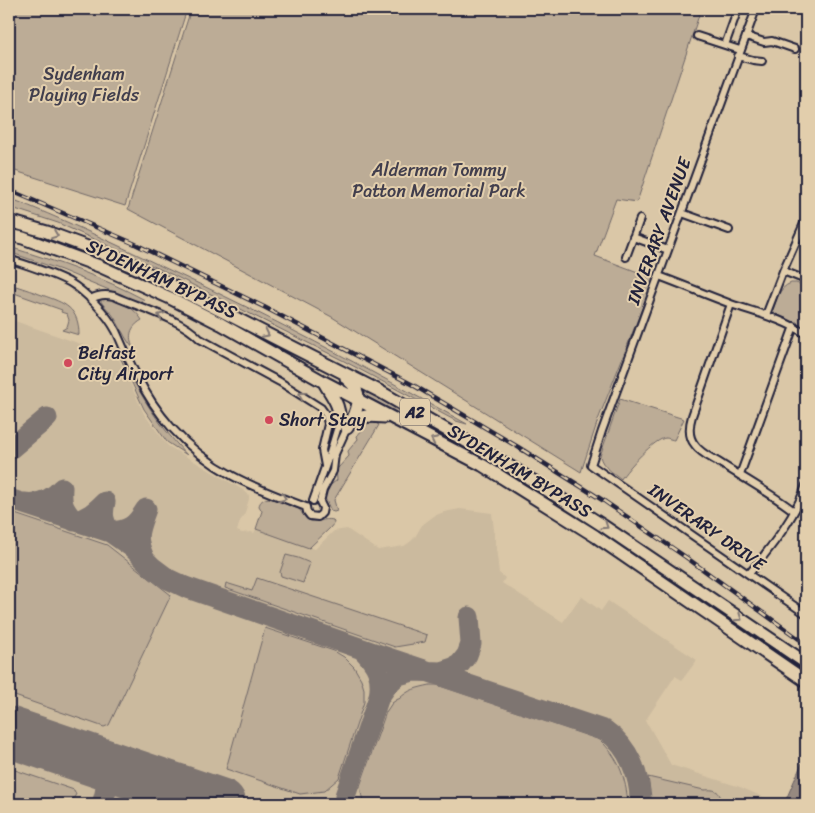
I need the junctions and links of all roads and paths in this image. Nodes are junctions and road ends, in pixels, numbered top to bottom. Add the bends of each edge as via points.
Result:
1 (738, 9) edge
2 (756, 9) edge
3 (697, 36) dead end
4 (746, 36) junction
5 (725, 45) junction
6 (795, 49) dead end
7 (739, 53) junction
8 (762, 61) dead end
9 (682, 213) junction
10 (640, 219) dead end
11 (806, 219) edge
12 (9, 221) edge
13 (728, 230) dead end
14 (9, 235) edge
15 (634, 237) junction
16 (668, 250) junction
17 (626, 257) dead end
18 (9, 259) edge
19 (783, 270) junction
20 (659, 276) junction
21 (806, 280) edge
22 (90, 299) junction
23 (731, 304) junction
24 (766, 315) junction
25 (794, 326) junction
26 (806, 334) edge
27 (342, 373) junction
28 (324, 382) junction
29 (357, 400) junction
30 (389, 417) junction
31 (346, 423) junction
32 (591, 465) joint
33 (325, 466) junction
34 (740, 476) junction
35 (806, 485) edge
36 (316, 501) junction
37 (306, 507) junction
38 (794, 512) junction
39 (749, 574) junction
40 (806, 614) edge
41 (806, 663) edge
42 (806, 681) edge

1 - 5 street
2 - 4 street, INVERARY AVENUE
3 - 5 street
4 - 6 street
4 - 7 street, INVERARY AVENUE
5 - 7 street
7 - 8 street
7 - 9 street, INVERARY AVENUE
9 - 13 street
9 - 16 street, INVERARY AVENUE
10 - 15 street
11 - 19 street
12 -> 27 highway, SYDENHAM BYPASS / A2 via 47,232 141,270
14 - 28 highway, SYDENHAM BYPASS / A2 via 99,266 170,298
15 - 16 street
15 - 17 street
16 - 20 street, INVERARY AVENUE
18 - 22 street via 70,283
19 - 21 street
19 - 24 street
20 - 23 street
20 - 32 street, INVERARY AVENUE
33 -> 22 street via 322,450 328,424 326,415 317,405 166,318 114,296 106,294
22 -> 37 street via 111,323 146,394 179,436 208,462 225,472 260,490
23 - 24 street
23 - 34 street via 690,430 694,445
24 - 25 street
25 - 26 street
25 - 34 street
27 - 29 highway via 355,388
27 -> 41 highway, SYDENHAM BYPASS / A2 via 516,470
28 - 29 highway, SYDENHAM BYPASS / A2
28 - 31 highway
29 - 30 highway, SYDENHAM BYPASS / A2
29 - 31 highway
30 - 31 highway via 367,416
42 -> 30 highway, SYDENHAM BYPASS / A2 via 562,514 482,465
31 - 33 street
31 - 36 street via 335,454 333,471
32 - 39 street, INVERARY DRIVE
33 - 36 street
34 - 38 street
35 - 38 street
36 - 37 street
36 - 37 street via 323,510 318,517 308,515
38 - 39 street
39 - 40 street, INVERARY DRIVE

